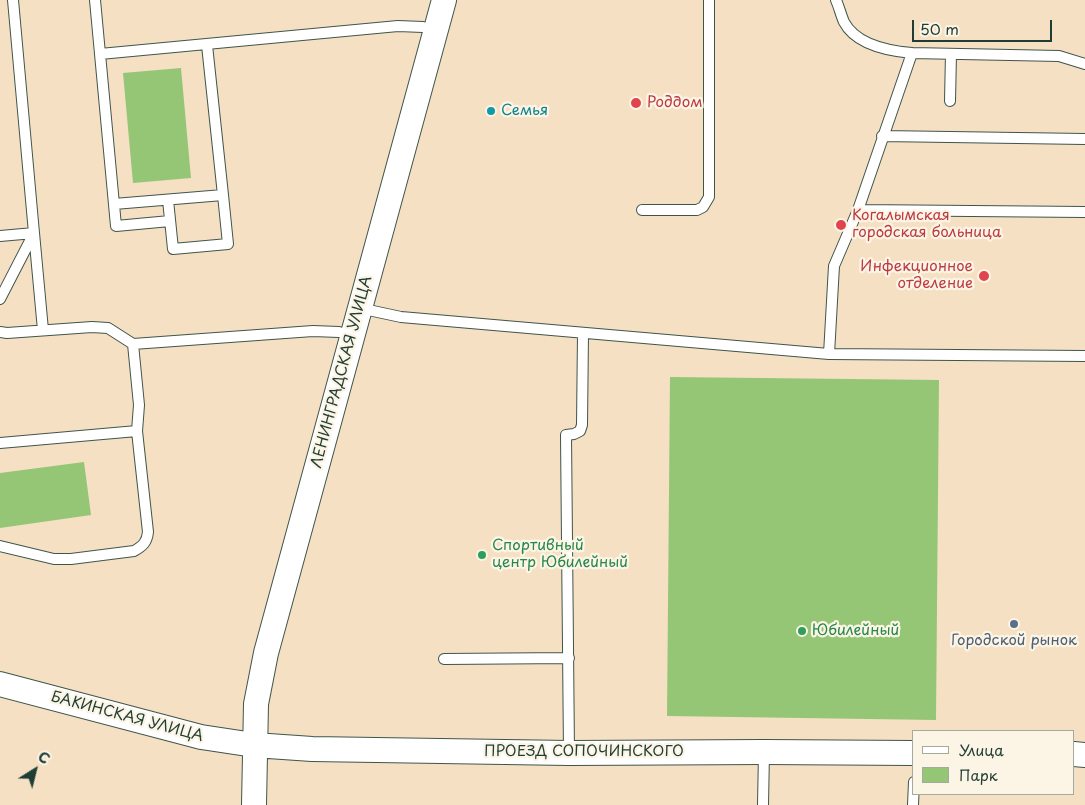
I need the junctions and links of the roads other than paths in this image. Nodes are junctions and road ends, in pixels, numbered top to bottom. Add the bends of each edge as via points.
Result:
1 (14, 0) edge
2 (95, 0) edge
3 (444, 0) edge
4 (709, 0) edge
5 (836, 0) edge
6 (436, 30) junction
7 (207, 45) junction
8 (912, 53) junction
9 (100, 54) junction
10 (951, 54) junction
11 (1085, 64) edge
12 (950, 101) dead end
13 (882, 136) junction
14 (1085, 140) edge
15 (223, 195) junction
16 (168, 200) junction
17 (114, 204) junction
18 (642, 210) dead end
19 (858, 210) junction
20 (1085, 212) edge
21 (170, 221) junction
22 (34, 233) junction
23 (0, 236) edge
24 (0, 299) edge
25 (359, 308) junction
26 (44, 330) junction
27 (0, 332) edge
28 (583, 334) junction
29 (352, 335) junction
30 (133, 344) junction
31 (829, 354) junction
32 (1085, 356) edge
33 (137, 431) junction
34 (0, 443) edge
35 (0, 546) edge
36 (568, 658) junction
37 (444, 659) dead end
38 (0, 684) edge
39 (254, 745) junction
40 (764, 752) junction
41 (912, 753) edge
42 (569, 754) junction
43 (254, 805) edge
44 (763, 805) edge

1 - 22 lane
2 - 9 lane
3 - 6 street, ЛЕНИНГРАДСКАЯ УЛИЦА
4 - 18 lane via 709,197 697,210
5 - 8 lane via 845,23 854,34 890,51
6 - 7 lane via 398,26
6 - 25 street, ЛЕНИНГРАДСКАЯ УЛИЦА
7 - 9 lane
7 - 15 lane
8 - 10 lane
8 - 13 lane
9 - 17 lane
10 - 11 lane via 1059,56
10 - 12 lane
13 - 14 lane
13 - 19 lane
15 - 16 lane
15 - 21 lane via 228,244 173,249
16 - 17 lane
16 - 21 lane
17 - 21 lane via 116,226
19 - 20 lane
19 - 31 lane via 834,266
22 - 23 lane
22 - 24 lane
22 - 26 lane
25 - 28 lane via 401,318
25 - 29 street, ЛЕНИНГРАДСКАЯ УЛИЦА
26 - 27 lane
26 - 30 lane via 108,328
28 - 31 lane
28 - 36 lane via 582,425 580,431 566,435
29 - 30 lane via 313,331
29 - 39 street, ЛЕНИНГРАДСКАЯ УЛИЦА via 266,653 256,704
30 - 33 lane via 139,405
31 - 32 lane
33 - 34 lane
33 - 35 lane via 148,532 142,547 134,551 54,559
36 - 37 lane
36 - 42 lane
38 - 39 street, БАКИНСКАЯ УЛИЦА via 201,737
39 - 42 street, ПРОЕЗД СОПОЧИНСКОГО
39 - 43 street, ЛЕНИНГРАДСКАЯ УЛИЦА
40 - 41 street, ПРОЕЗД СОПОЧИНСКОГО
40 - 42 street, ПРОЕЗД СОПОЧИНСКОГО
40 - 44 lane

